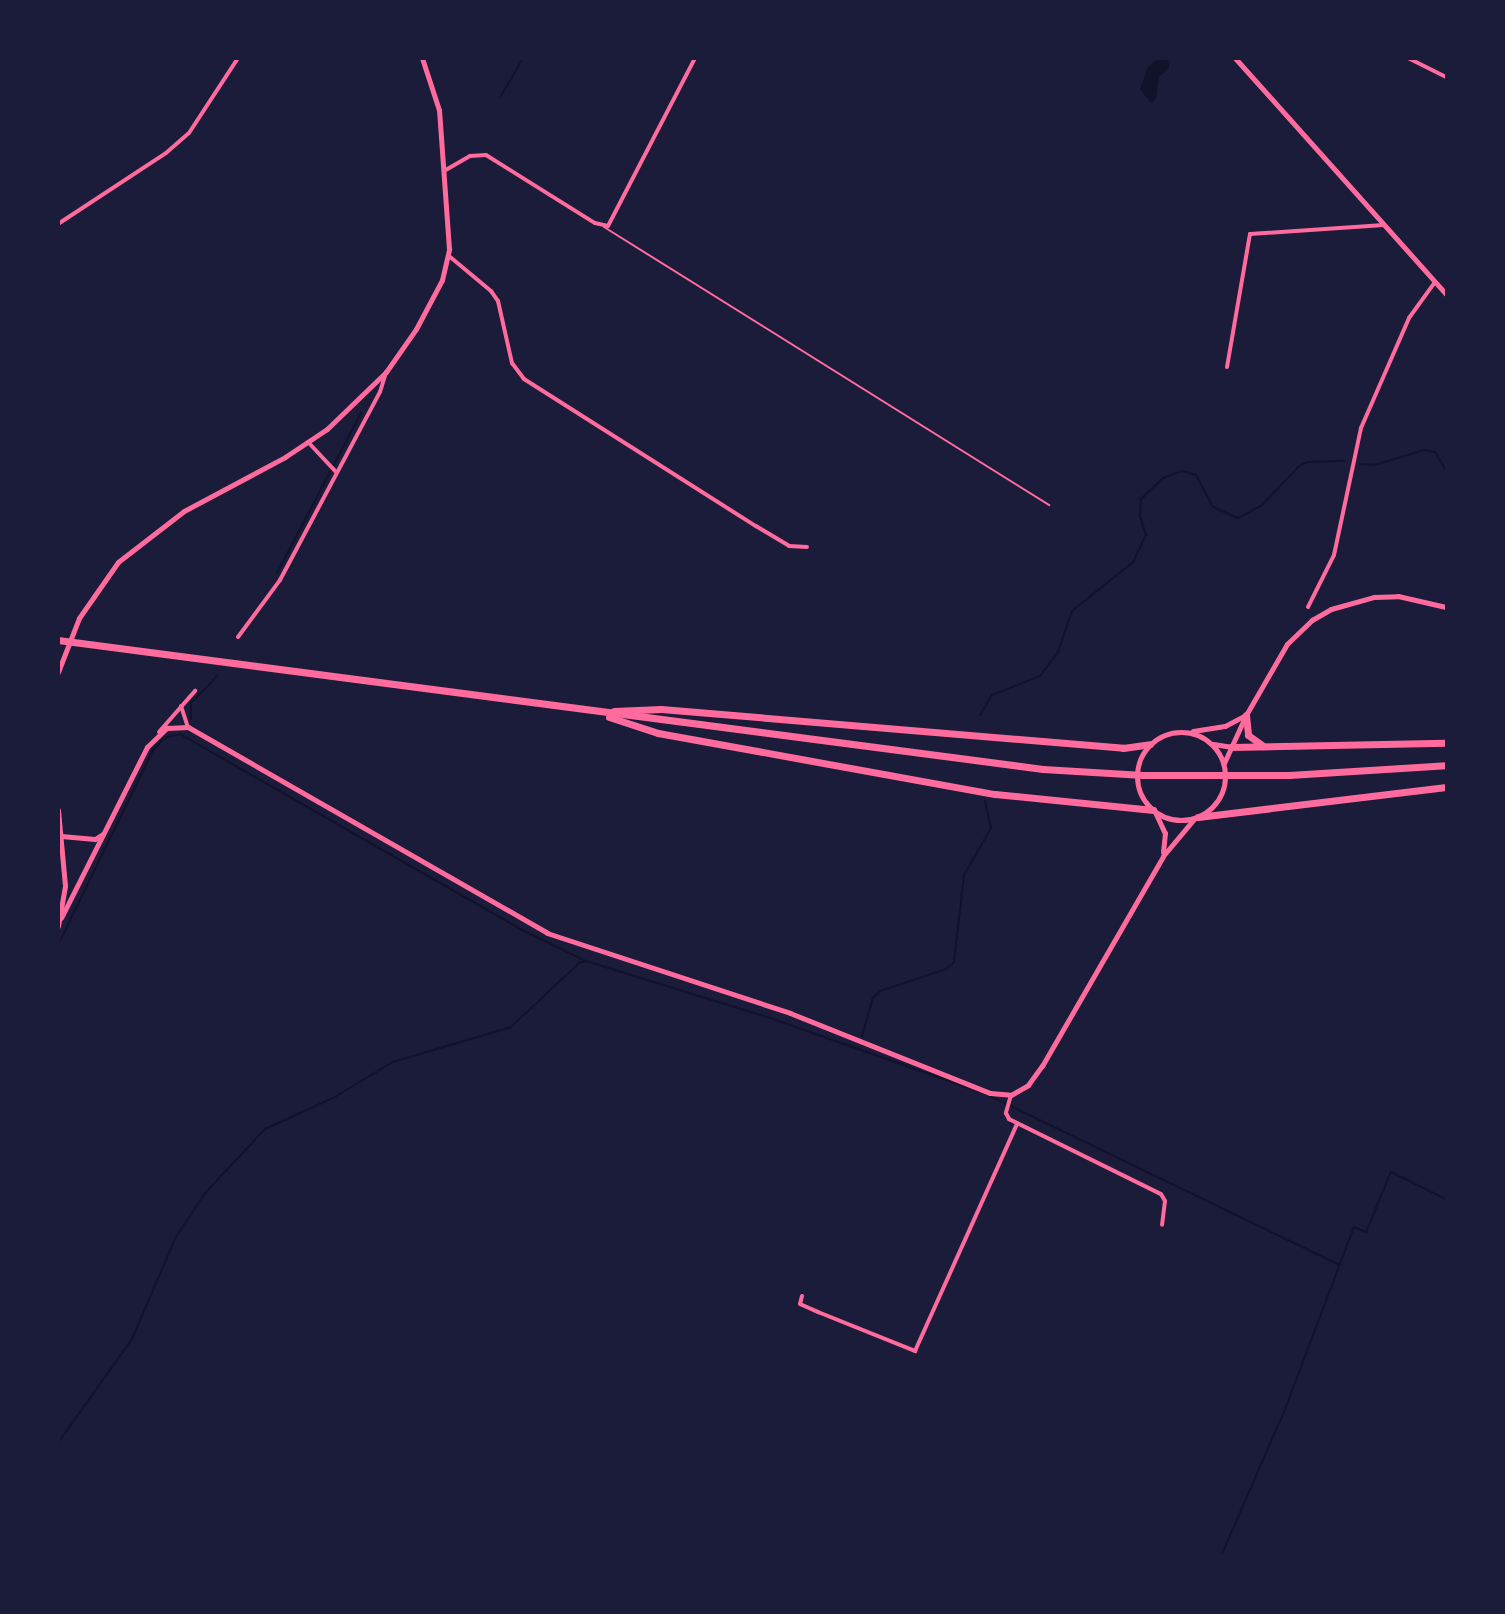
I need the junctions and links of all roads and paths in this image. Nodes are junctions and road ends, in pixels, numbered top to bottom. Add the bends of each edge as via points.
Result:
1 (238, 58) edge
2 (422, 58) edge
3 (695, 58) edge
4 (1235, 58) edge
5 (1408, 58) edge
6 (1446, 77) edge
7 (444, 171) junction
8 (58, 224) edge
9 (1384, 225) junction
10 (604, 227) junction
11 (449, 256) junction
12 (1435, 282) junction
13 (1446, 294) edge
14 (1227, 367) dead end
15 (386, 372) junction
16 (308, 442) junction
17 (336, 472) junction
18 (1049, 505) dead end
19 (807, 547) dead end
20 (1308, 607) dead end
21 (1446, 607) edge
22 (238, 637) dead end
23 (58, 640) edge
24 (58, 672) edge
25 (195, 690) dead end
26 (181, 706) junction
27 (592, 711) junction
28 (1246, 715) junction
29 (188, 727) junction
30 (1187, 731) junction
31 (159, 732) junction
32 (1446, 742) edge
33 (1150, 744) junction
34 (1213, 744) junction
35 (1231, 747) junction
36 (1265, 748) junction
37 (1224, 763) junction
38 (1446, 765) edge
39 (1446, 787) edge
40 (58, 810) edge
41 (1154, 811) junction
42 (1196, 818) junction
43 (106, 831) junction
44 (61, 836) junction
45 (1163, 856) junction
46 (61, 918) junction
47 (58, 926) edge
48 (1011, 1095) junction
49 (1017, 1124) junction
50 (1162, 1225) dead end
51 (801, 1296) dead end

1 - 8 street via 189,134
2 - 7 street via 439,110
3 - 10 street via 613,220
4 - 9 street
5 - 6 street
7 - 10 street via 470,156 486,155
7 - 11 street
9 - 12 street
9 - 14 street via 1250,234
10 - 18 lane
11 - 15 street via 437,291
11 - 19 street via 498,301 512,363 524,379 789,546
12 - 13 street
12 - 20 street via 1409,318 1361,428 1334,555
15 - 16 street
15 - 17 street via 380,392
16 - 17 street
16 - 24 street via 159,527 118,562 97,587 70,637
17 - 22 street via 280,580
21 - 28 street via 1398,596 1354,601 1331,609 1299,629
23 - 27 highway
25 - 26 street
26 - 29 street
26 - 31 street
27 - 33 highway via 662,709 1123,748
27 - 38 highway via 1043,769 1179,776 1289,775
27 - 41 highway via 658,733 859,771 994,794
28 - 30 street via 1225,726
28 - 35 street
28 - 36 highway via 1248,735
29 - 31 street via 174,726
29 - 48 street via 547,933 790,1013 990,1093
30 - 33 street via 1163,735
30 - 34 street
31 - 43 street via 147,747
32 - 36 highway
33 - 41 street via 1139,762 1137,783
34 - 35 street
34 - 37 street
35 - 36 highway
35 - 37 street
37 - 42 street via 1221,795
39 - 42 highway
40 - 44 street
41 - 42 street via 1174,820
41 - 45 street via 1165,833
42 - 45 street
43 - 44 street via 95,839
43 - 46 street
44 - 46 street via 65,886
45 - 48 street via 1042,1066 1028,1085
46 - 47 street
48 - 49 street via 1006,1113
49 - 50 street via 1161,1194 1166,1201
49 - 51 street via 915,1351 800,1304

